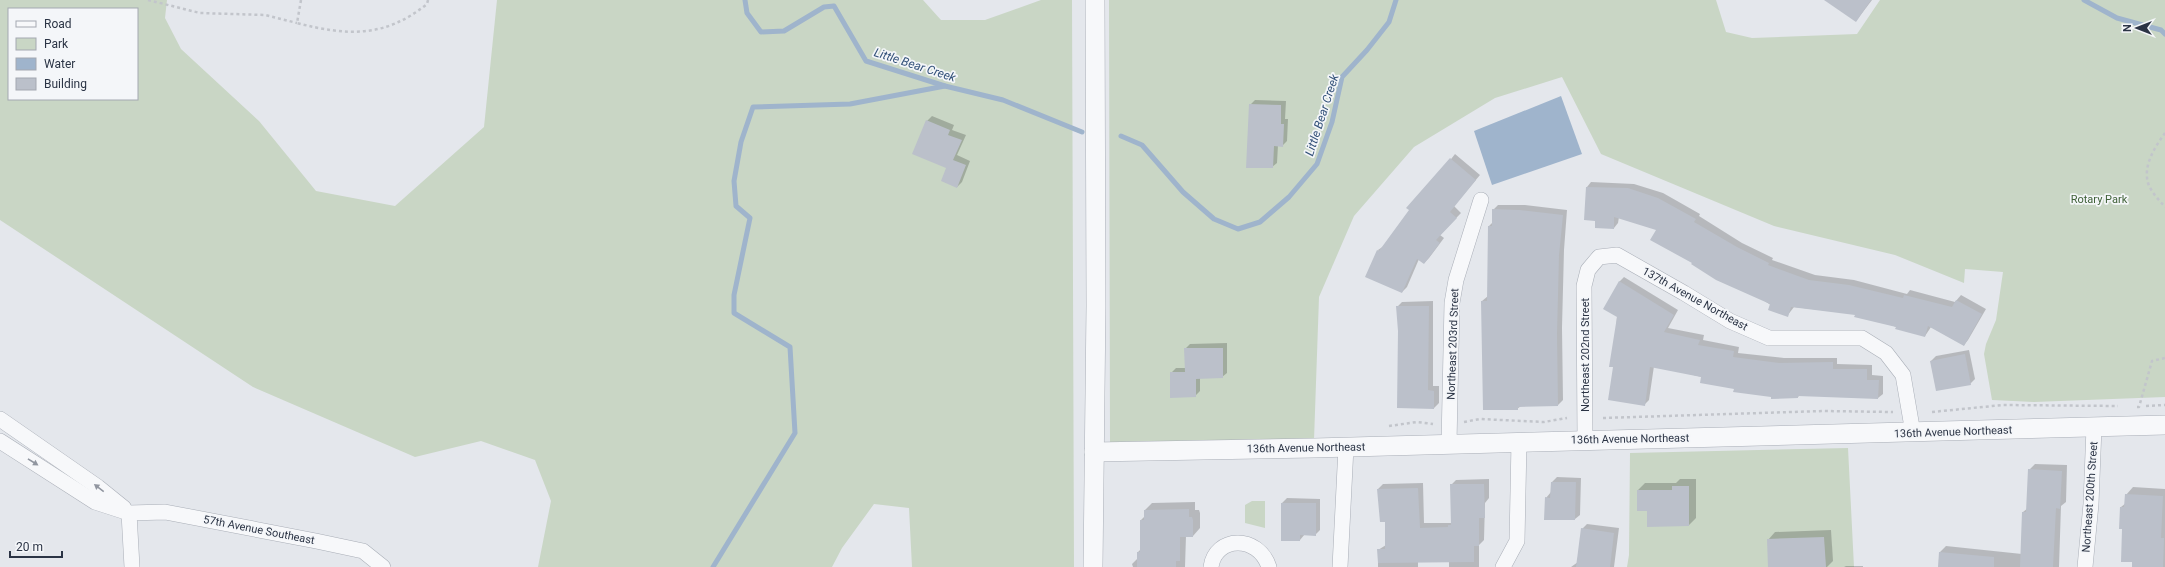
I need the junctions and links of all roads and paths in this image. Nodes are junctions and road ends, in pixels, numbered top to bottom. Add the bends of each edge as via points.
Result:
1 (148, 0) edge
2 (302, 0) edge
3 (428, 0) edge
4 (1095, 0) edge
5 (297, 24) junction
6 (2165, 133) edge
7 (1481, 200) dead end
8 (2165, 207) edge
9 (1588, 270) joint
10 (2165, 358) edge
11 (2165, 405) edge
12 (2124, 406) dead end
13 (2132, 407) dead end
14 (2139, 407) junction
15 (1896, 412) dead end
16 (1927, 414) dead end
17 (1567, 418) dead end
18 (1603, 418) dead end
19 (0, 419) edge
20 (1474, 422) dead end
21 (1435, 424) dead end
22 (2165, 425) edge
23 (1388, 426) dead end
24 (2094, 427) junction
25 (1913, 433) junction
26 (1585, 440) junction
27 (0, 441) edge
28 (1519, 442) junction
29 (1449, 444) junction
30 (1346, 447) junction
31 (1094, 452) junction
32 (129, 513) junction
33 (132, 567) edge
34 (382, 567) edge
35 (1093, 567) edge
36 (1211, 567) edge
37 (1269, 567) edge
38 (1340, 567) edge
39 (1503, 567) edge
40 (2085, 567) edge

1 - 5 path via 200,12 265,15
2 - 5 path
3 - 5 path via 427,4 409,18 376,30 329,31
4 - 31 street
6 - 8 path via 2153,150 2148,183
7 - 29 street, Northeast 203rd Street via 1456,280 1452,303
9 - 25 street, 137th Avenue Northeast via 1599,257 1617,255 1730,321 1769,338 1862,338 1886,353 1903,375
9 - 26 street, Northeast 202nd Street via 1584,286
10 - 14 path via 2152,361
11 - 14 path
12 - 16 path via 2003,406 1938,410
13 - 14 path
15 - 18 path via 1823,411
17 - 20 path via 1544,422 1480,419
32 -> 19 street via 98,486
21 - 23 path via 1417,422
22 - 24 street, 136th Avenue Northeast
24 - 25 street, 136th Avenue Northeast
24 - 40 street, Northeast 200th Street
25 - 26 street, 136th Avenue Northeast
26 - 28 street, 136th Avenue Northeast
27 -> 32 street, 57th Avenue Southeast via 95,502
28 - 29 street, 136th Avenue Northeast
28 - 39 street via 1517,541
29 - 30 street, 136th Avenue Northeast
30 - 31 street, 136th Avenue Northeast
30 - 38 street
31 - 35 street
32 - 33 street
32 - 34 street, 57th Avenue Southeast via 164,512 316,541 362,551
36 - 37 street via 1216,555 1223,548 1242,542 1260,550

